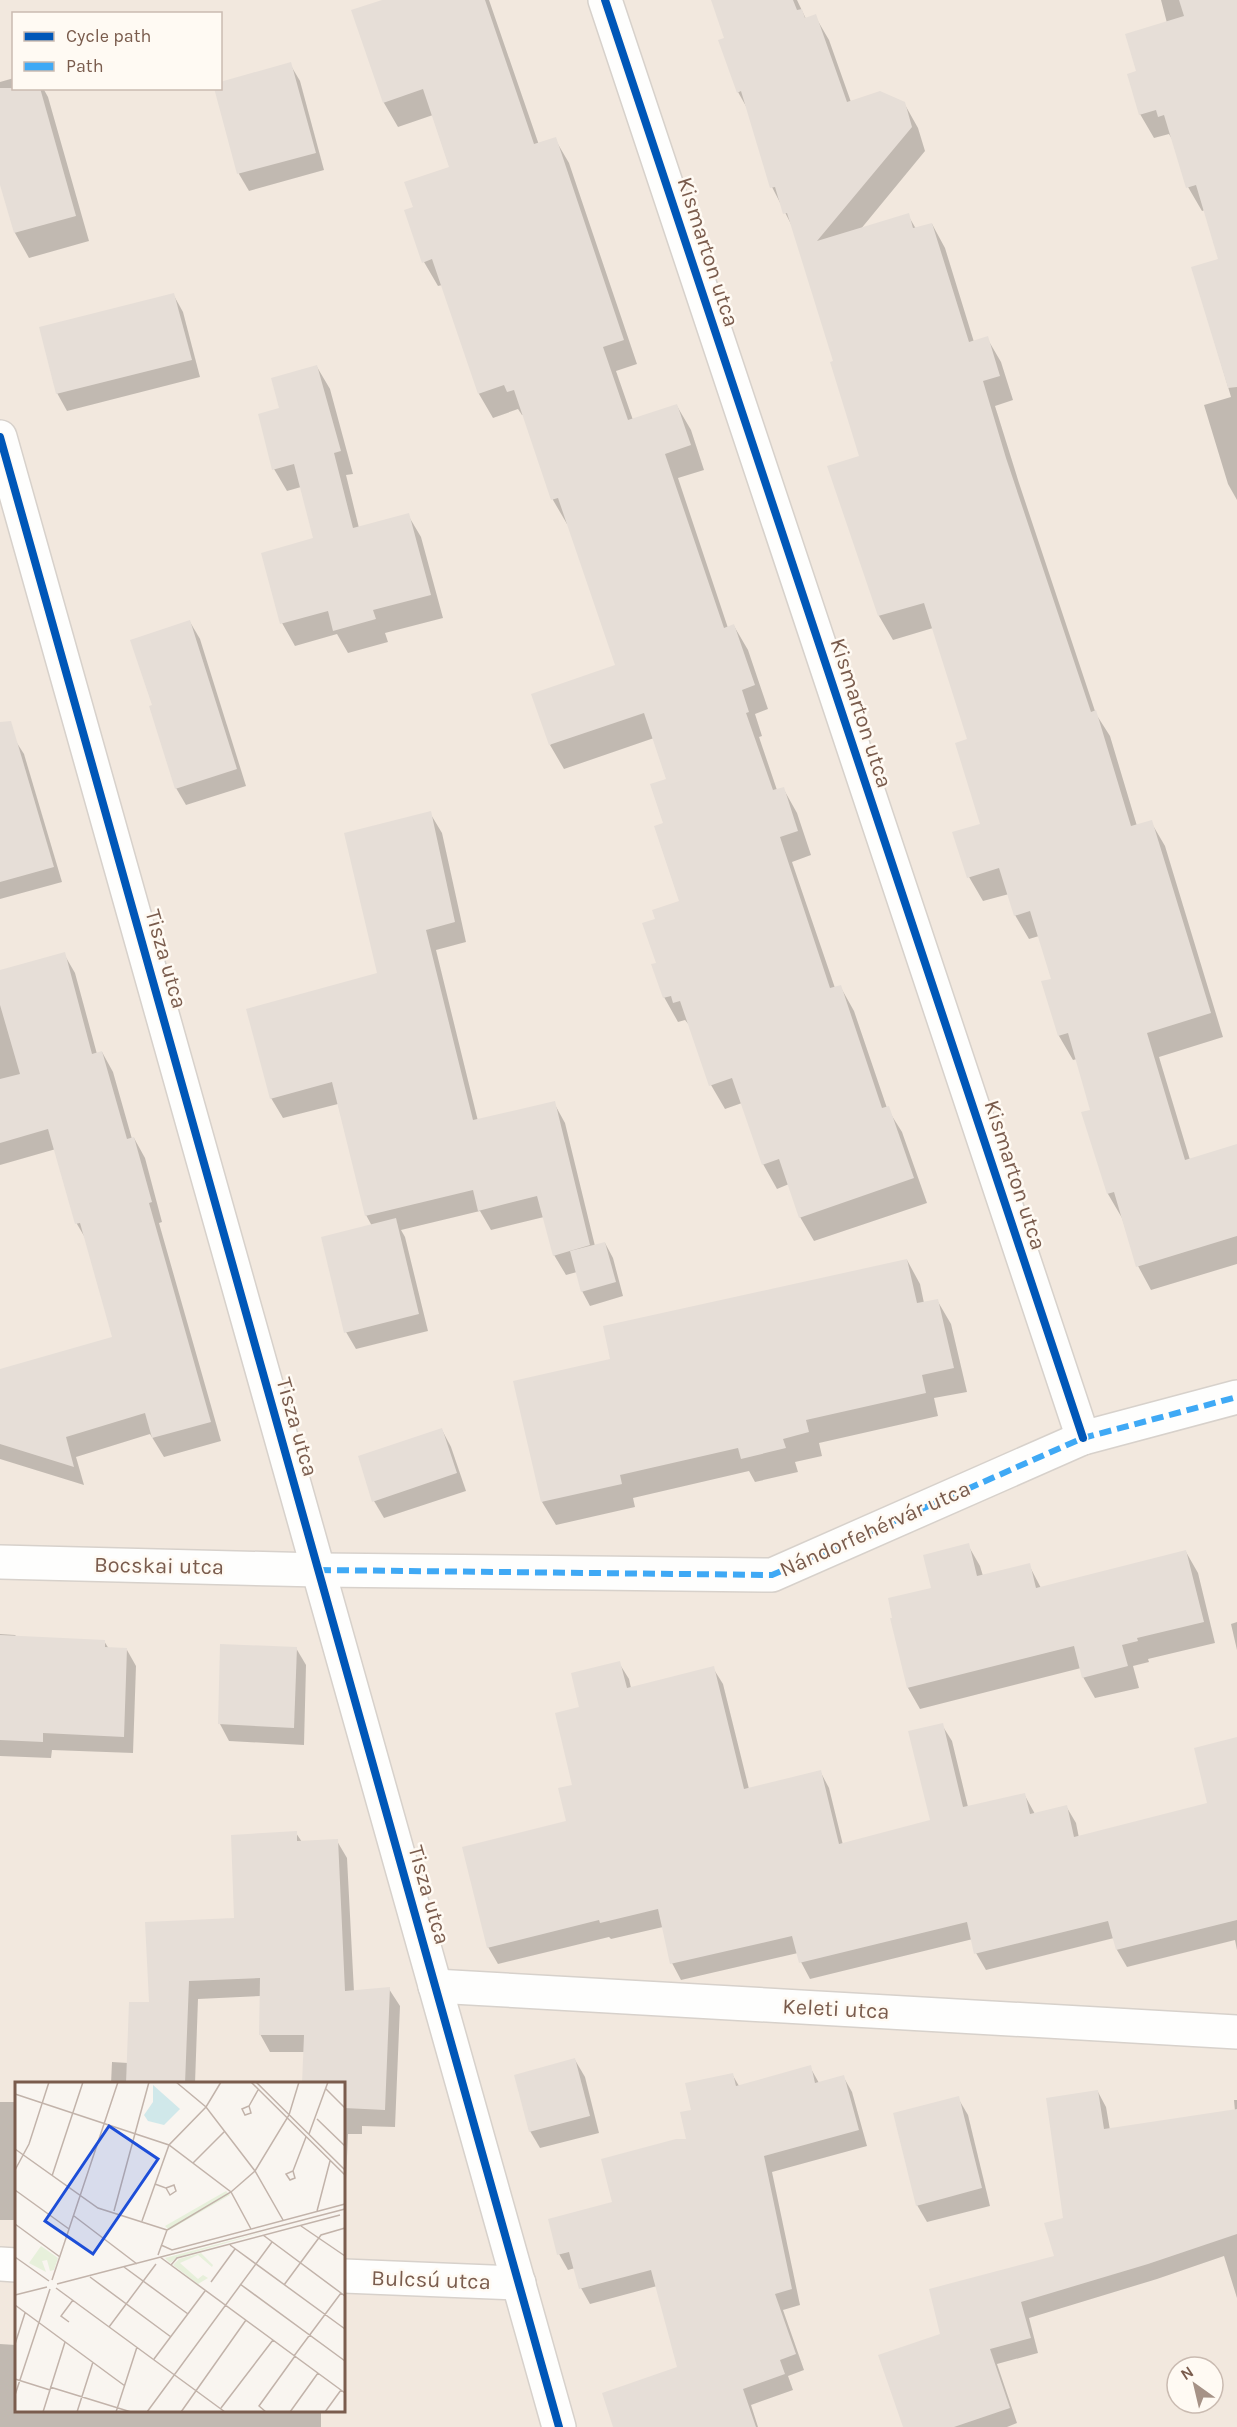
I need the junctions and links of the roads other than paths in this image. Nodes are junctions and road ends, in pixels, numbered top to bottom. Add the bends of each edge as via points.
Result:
1 (605, 0) edge
2 (0, 437) edge
3 (1237, 1397) edge
4 (1083, 1438) junction
5 (0, 1562) edge
6 (318, 1570) junction
7 (435, 1986) junction
8 (1237, 2032) edge
9 (0, 2264) edge
10 (15, 2265) edge
11 (345, 2276) edge
12 (519, 2283) junction
13 (560, 2427) edge

1 - 4 street, Kismarton utca
2 - 6 street, Tisza utca
3 - 4 street, Nándorfehérvár utca
4 - 6 street, Nándorfehérvár utca via 772,1575
5 - 6 street, Bocskai utca
6 - 7 street, Tisza utca
7 - 8 street, Keleti utca
7 - 12 street, Tisza utca
9 - 10 street
11 - 12 street, Bulcsú utca
12 - 13 street, Tisza utca

